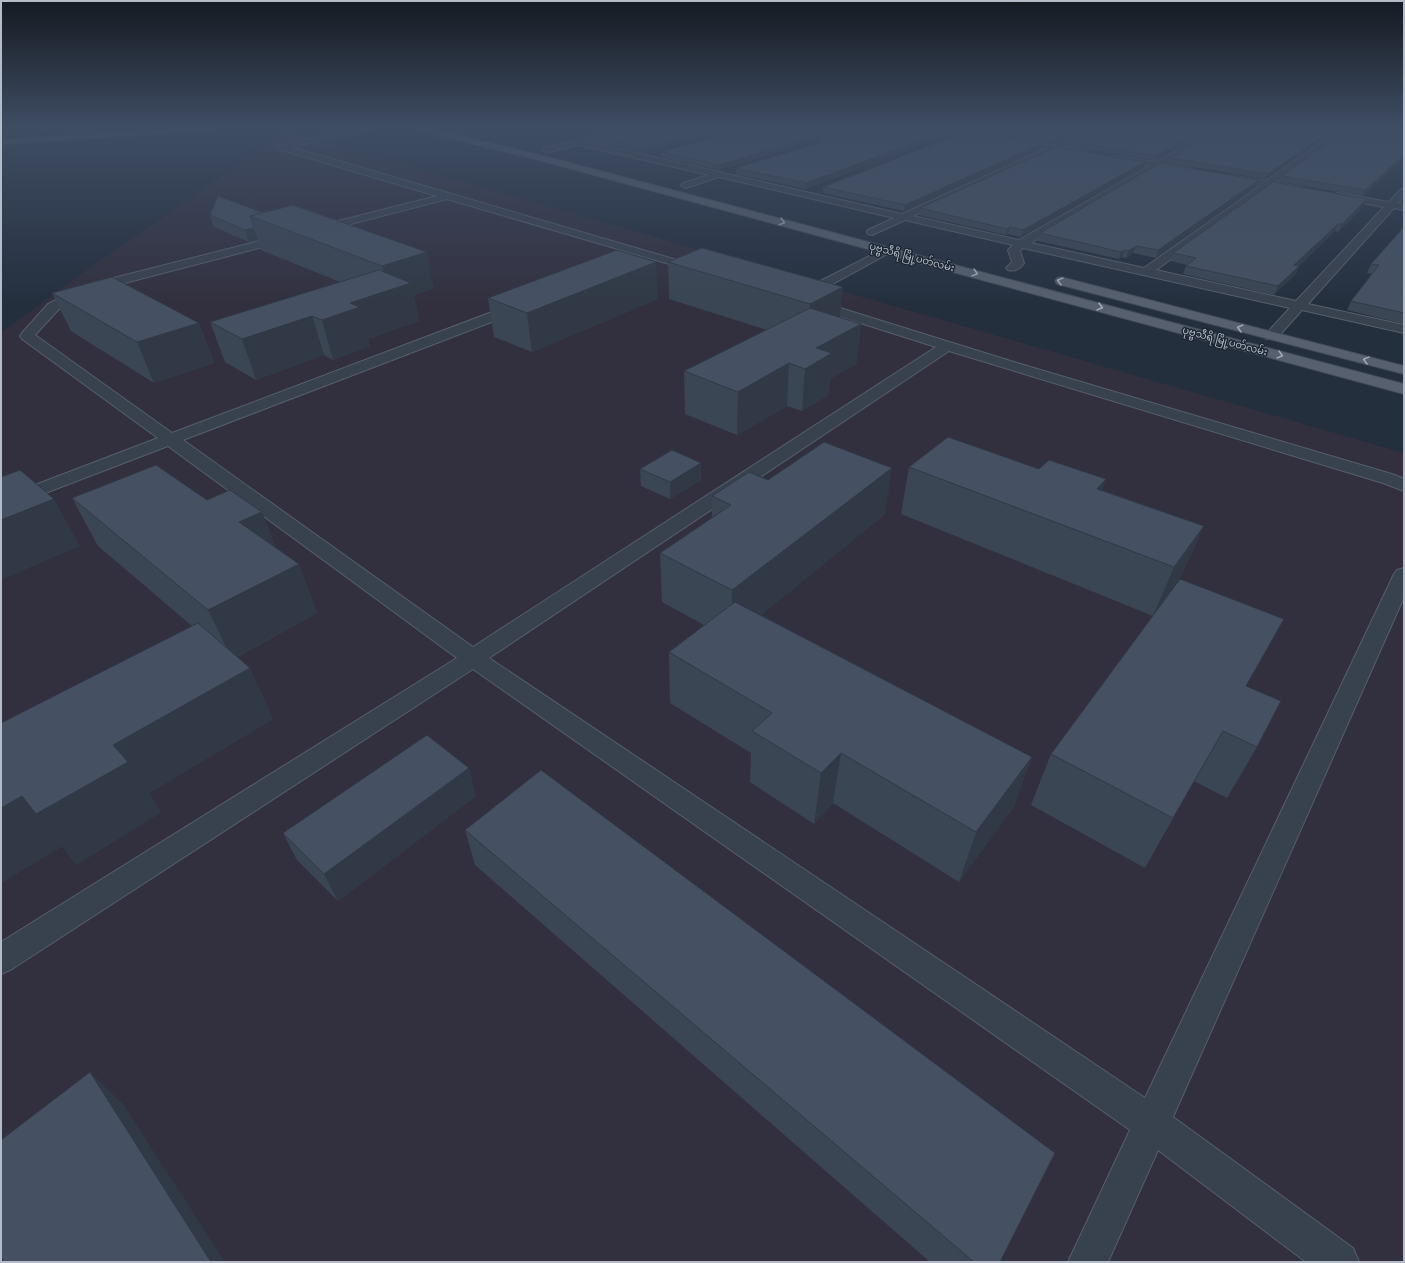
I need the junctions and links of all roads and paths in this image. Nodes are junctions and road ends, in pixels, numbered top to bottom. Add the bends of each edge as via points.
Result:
1 (416, 187) edge
2 (650, 187) edge
3 (693, 187) edge
4 (777, 187) edge
5 (970, 187) edge
6 (1119, 187) edge
7 (1264, 187) edge
8 (1284, 187) edge
9 (822, 189) dead end
10 (709, 191) dead end
11 (1306, 191) edge
12 (1404, 191) edge
13 (807, 194) junction
14 (1329, 195) edge
15 (447, 196) junction
16 (1391, 205) junction
17 (1404, 208) edge
18 (904, 217) junction
19 (868, 231) joint
20 (886, 236) dead end
21 (1021, 244) junction
22 (887, 250) junction
23 (652, 256) junction
24 (629, 264) edge
25 (1008, 267) joint
26 (1147, 271) junction
27 (1027, 272) dead end
28 (713, 274) edge
29 (1050, 278) dead end
30 (533, 301) edge
31 (1299, 306) junction
32 (1404, 329) edge
33 (1271, 336) junction
34 (947, 346) junction
35 (1404, 370) edge
36 (1404, 389) edge
37 (170, 439) junction
38 (1404, 486) edge
39 (1, 504) edge
40 (1404, 574) edge
41 (473, 658) junction
42 (1, 959) edge
43 (1153, 1124) junction
44 (1088, 1262) edge
45 (1339, 1262) edge

1 - 15 street
2 -> 22 main road, ပုဗ္ဗသီရိ မြို့ပတ်လမ်း
3 - 10 main road
4 - 13 street
5 - 18 street
6 - 21 street
7 - 26 street
8 - 11 street
9 - 13 street
12 - 16 street
13 - 18 street
14 - 16 street
15 - 23 street
15 - 37 street via 90,288 53,307 27,336
16 - 17 street
16 - 31 street
18 - 19 street
18 - 21 street
19 - 20 main road, ပုဗ္ဗသီရိ မြို့ပတ်လမ်း
21 - 25 street via 1014,250 1018,263
21 - 26 street
22 - 34 street via 854,269 793,297
22 -> 36 main road, ပုဗ္ဗသီရိ မြို့ပတ်လမ်း
23 - 24 street
23 - 28 street
25 - 27 main road
26 - 31 street
33 -> 29 main road, ပုဗ္ဗသီရိ မြို့ပတ်လမ်း
30 - 37 street
31 - 32 street
31 - 33 street
35 -> 33 main road, ပုဗ္ဗသီရိ မြို့ပတ်လမ်း
34 - 38 street via 1389,479
34 - 41 street
37 - 39 street
37 - 41 street
40 - 43 street
41 - 42 street
41 - 43 street
43 - 44 street
43 - 45 street

